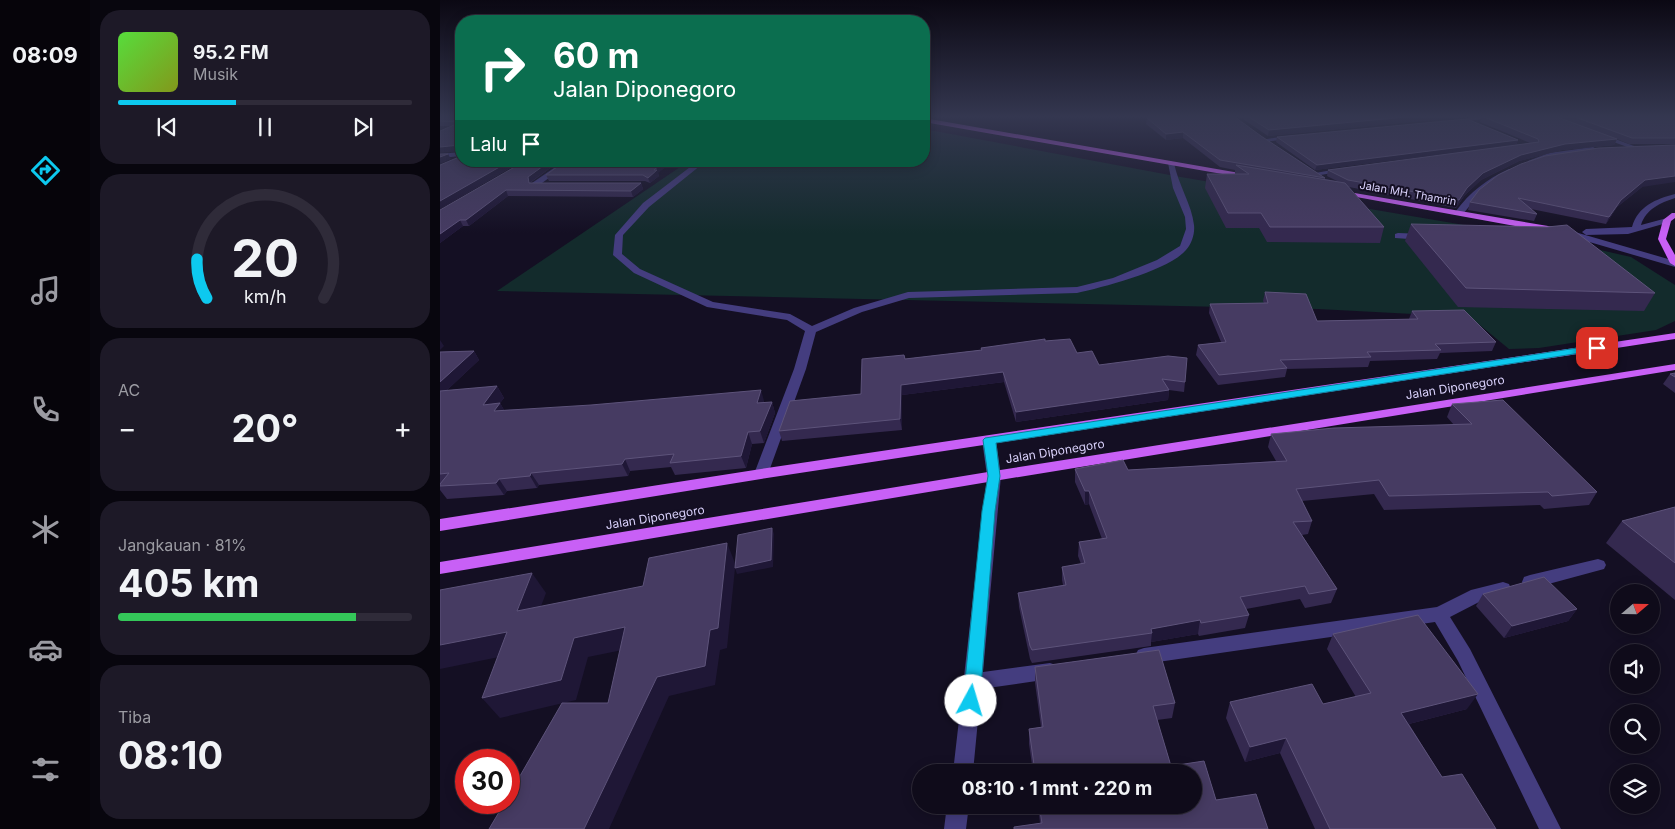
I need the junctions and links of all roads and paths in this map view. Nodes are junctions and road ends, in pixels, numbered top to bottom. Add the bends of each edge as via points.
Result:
1 (440, 156) edge
2 (455, 156) edge
3 (1132, 156) edge
4 (1547, 156) edge
5 (455, 160) edge
6 (1171, 163) junction
7 (1527, 163) edge
8 (447, 165) edge
9 (560, 167) edge
10 (696, 167) edge
11 (1518, 167) edge
12 (1306, 169) edge
13 (1352, 169) edge
14 (1314, 174) junction
15 (1255, 178) edge
16 (1328, 182) edge
17 (555, 186) edge
18 (1332, 188) edge
19 (1675, 196) edge
20 (1459, 213) junction
21 (1671, 217) edge
22 (1636, 229) junction
23 (1564, 231) junction
24 (1398, 236) dead end
25 (1580, 236) junction
26 (1436, 237) edge
27 (1548, 238) edge
28 (1675, 264) edge
29 (811, 330) junction
30 (1675, 336) edge
31 (1675, 367) edge
32 (989, 440) junction
33 (761, 474) junction
34 (994, 476) junction
35 (440, 524) edge
36 (1598, 565) dead end
37 (440, 568) edge
38 (1439, 614) junction
39 (1130, 658) edge
40 (1072, 667) edge
41 (973, 682) junction
42 (964, 764) edge
43 (957, 814) edge
44 (955, 829) edge
45 (1550, 829) edge

1 - 2 street
3 - 6 main road
4 - 7 street
5 - 8 street
6 - 15 main road
6 - 29 street via 1190,228 1187,242 1181,250 1167,258 1098,287 1077,290 908,295 858,310
9 - 17 street via 535,185
10 - 29 street via 641,211 619,235 617,255 637,271 711,305 790,317
11 - 20 street via 1491,179 1471,194
12 - 14 street
13 - 14 street
14 - 16 street
18 - 20 main road, Jalan MH. Thamrin via 1349,194
19 - 22 street via 1646,208 1638,218
20 - 23 main road, Jalan MH. Thamrin
21 - 22 street
21 - 28 main road via 1662,239
22 - 23 street via 1598,233
23 - 25 street
24 - 26 street
25 - 27 street
25 - 28 street
29 - 33 street
30 - 32 main road, Jalan Diponegoro
31 - 34 main road, Jalan Diponegoro
32 - 33 main road, Jalan Diponegoro
32 - 34 street
33 - 35 main road, Jalan Diponegoro
34 - 37 main road, Jalan Diponegoro
34 - 41 street
36 - 38 street via 1477,595
38 - 39 street
38 - 45 street via 1464,655
40 - 41 street
41 - 42 street
43 - 44 street

